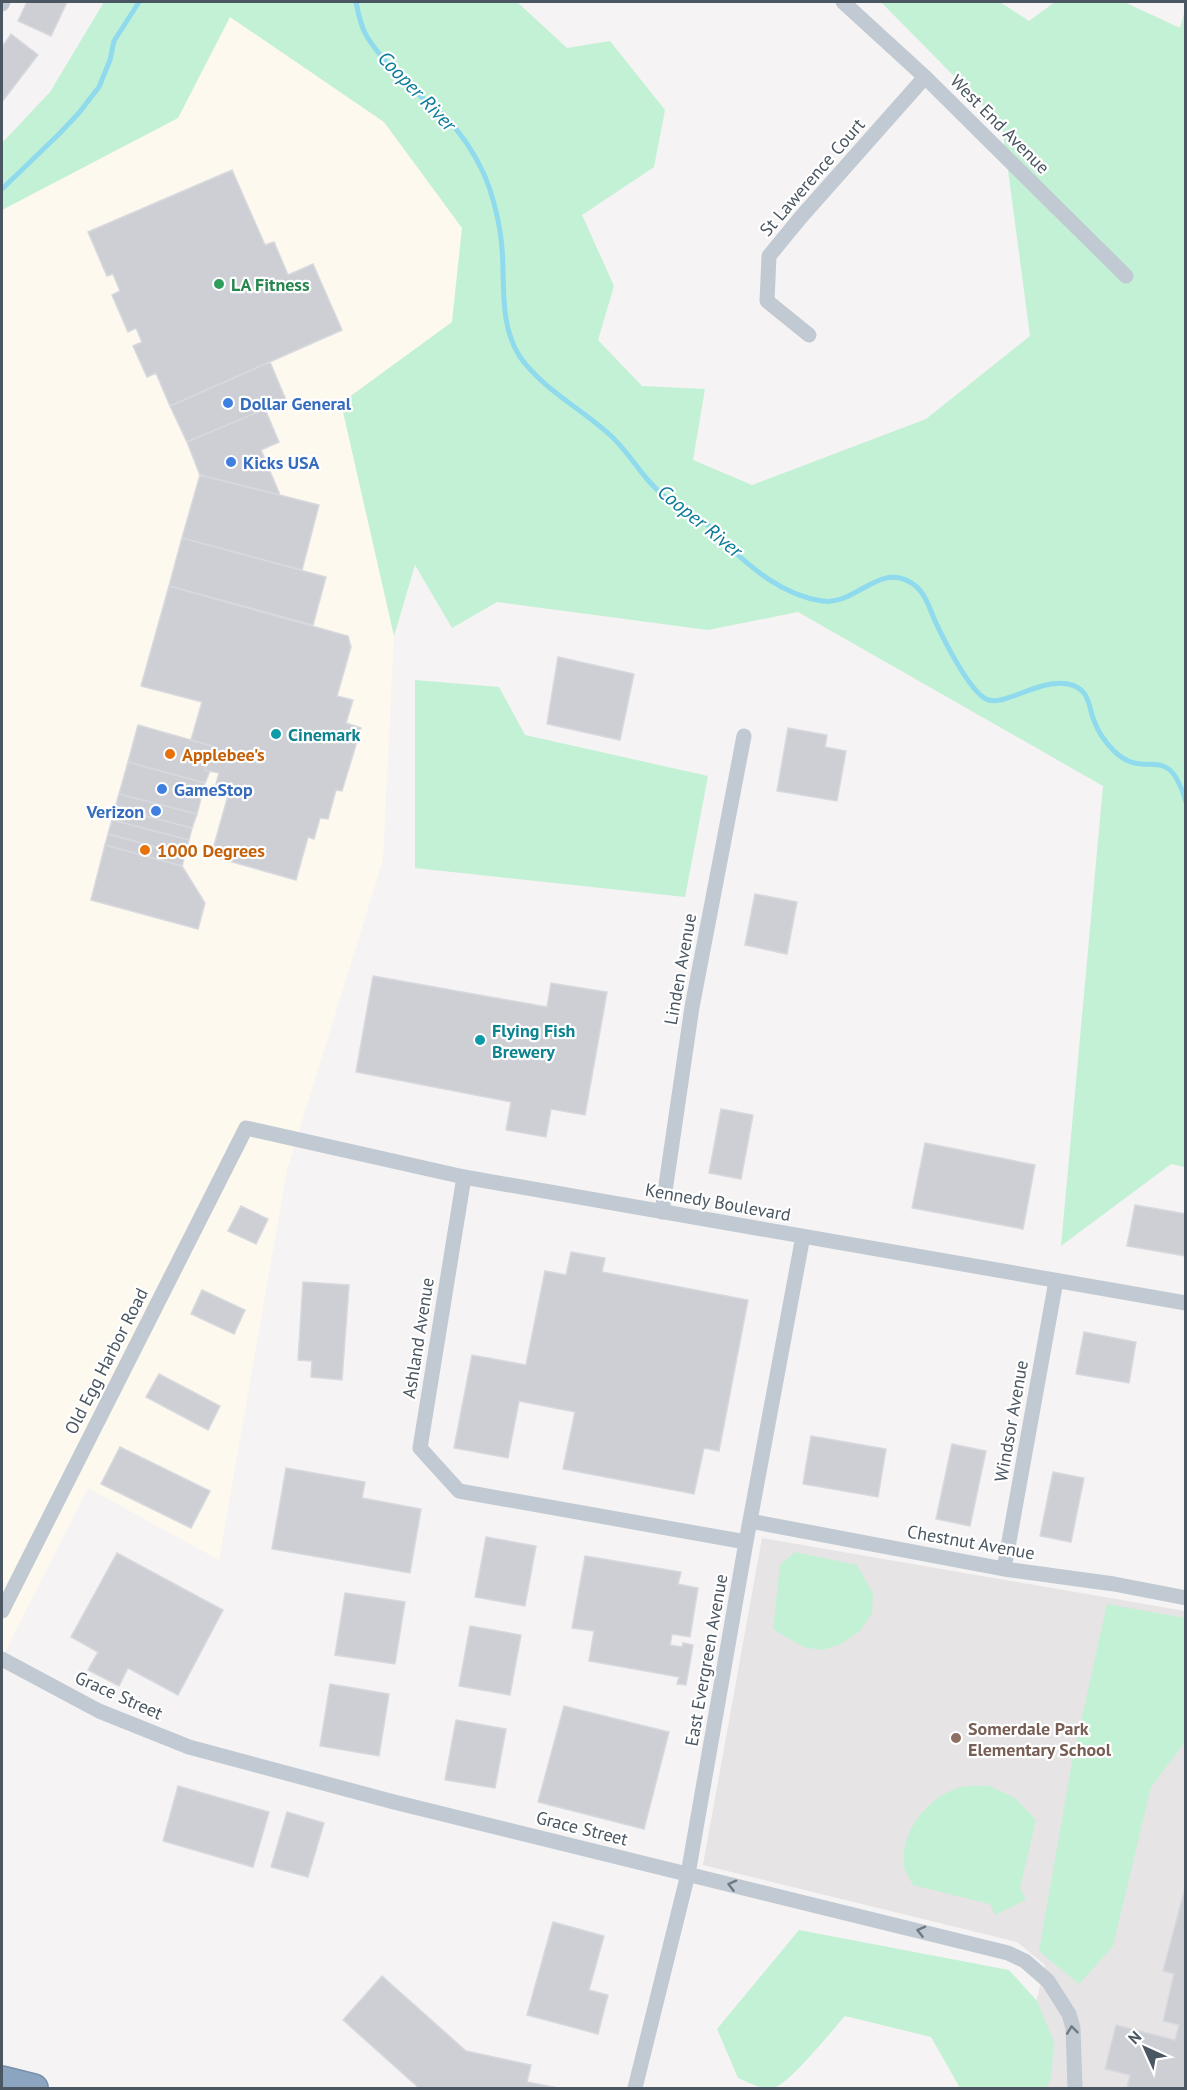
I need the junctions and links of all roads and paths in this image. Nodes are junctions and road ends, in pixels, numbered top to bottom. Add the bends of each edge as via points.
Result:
1 (843, 2) edge
2 (925, 77) junction
3 (1126, 276) dead end
4 (809, 335) dead end
5 (744, 736) dead end
6 (246, 1128) joint
7 (464, 1177) junction
8 (662, 1212) junction
9 (803, 1236) junction
10 (1056, 1281) junction
11 (1185, 1304) edge
12 (750, 1521) junction
13 (746, 1542) junction
14 (1004, 1569) junction
15 (1185, 1598) edge
16 (2, 1611) edge
17 (2, 1659) edge
18 (688, 1874) junction
19 (2, 2080) edge
20 (34, 2088) edge
21 (636, 2088) edge
22 (1075, 2088) edge

1 - 2 street, West End Avenue
2 - 3 street, West End Avenue
2 - 4 street, St Lawerence Court via 769,256 767,301
5 - 8 street, Linden Avenue via 692,1007
6 - 7 street, Kennedy Boulevard
6 - 16 street, Old Egg Harbor Road
7 - 8 street, Kennedy Boulevard
7 - 13 street, Ashland Avenue via 420,1448 459,1491
8 - 9 street, Kennedy Boulevard
9 - 10 street, Kennedy Boulevard
9 - 12 street, East Evergreen Avenue
10 - 11 street, Kennedy Boulevard
10 - 14 street, Windsor Avenue
12 - 13 street, East Evergreen Avenue
12 - 14 street, Chestnut Avenue
13 - 18 street, East Evergreen Avenue
14 - 15 street, Chestnut Avenue
17 - 18 street, Grace Street via 99,1711 189,1747
18 - 21 street, East Evergreen Avenue
22 -> 18 street, Grace Street via 1069,2014 1048,1981 1025,1960
19 - 20 highway

